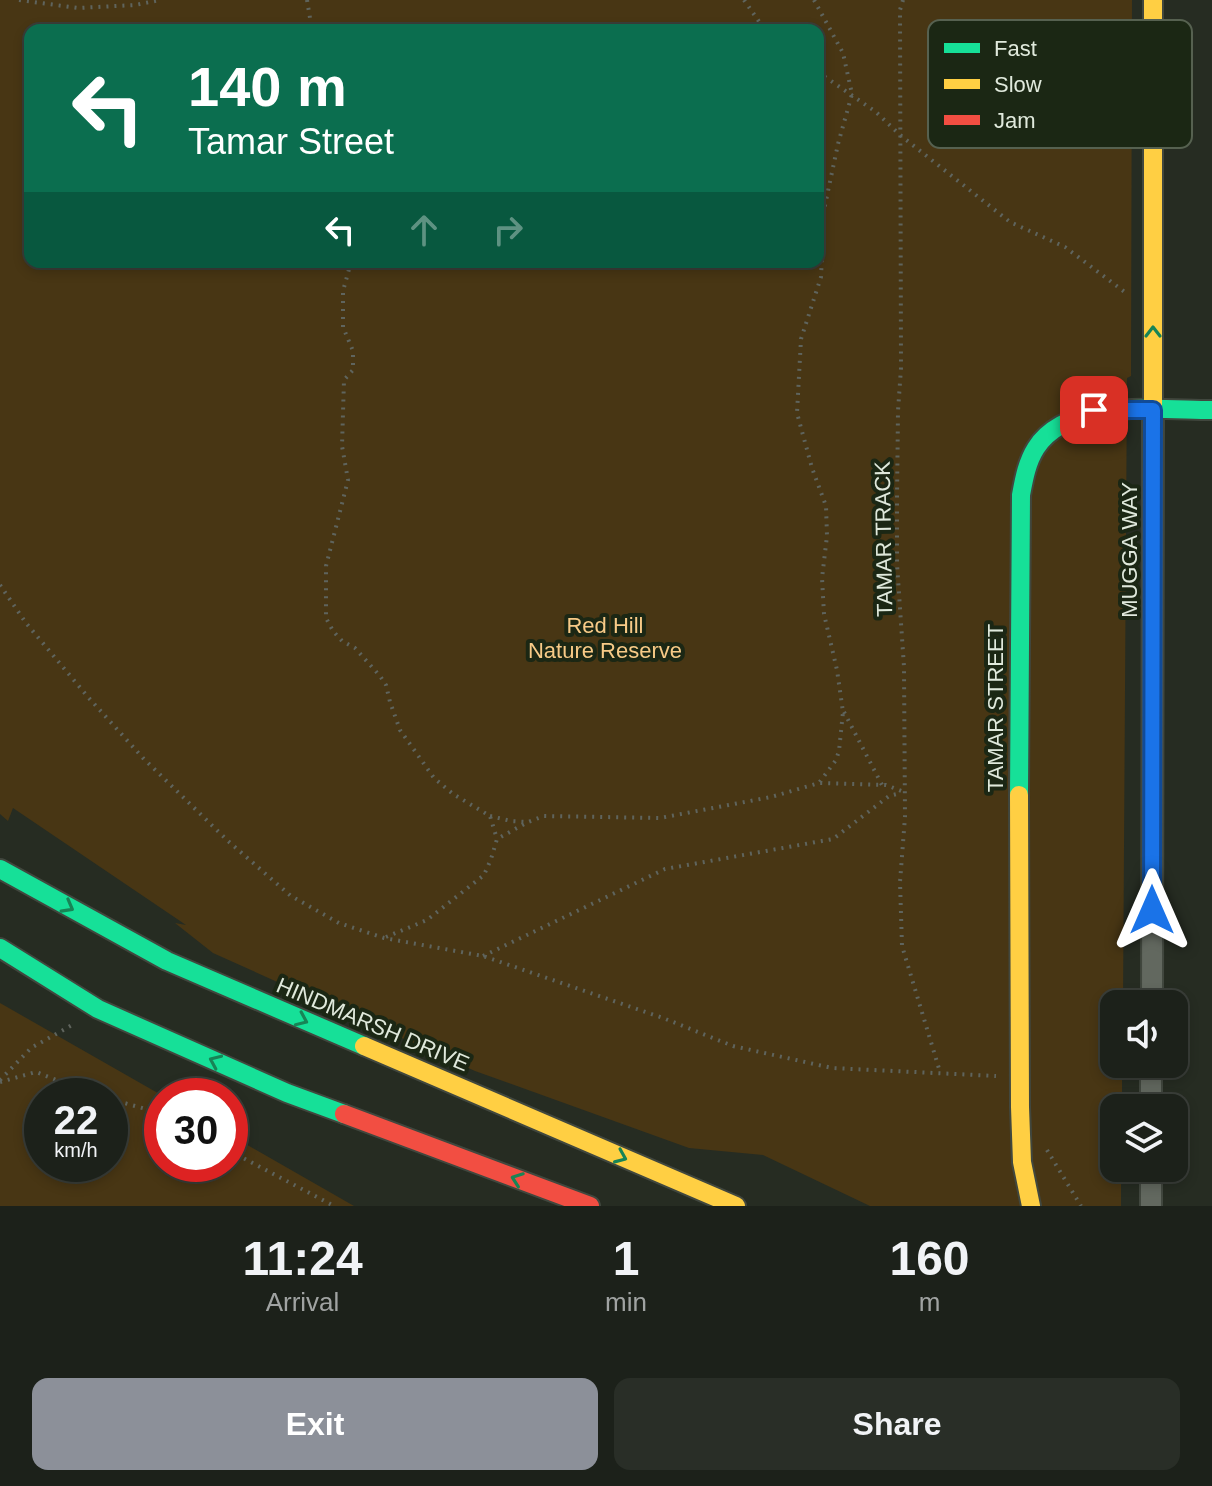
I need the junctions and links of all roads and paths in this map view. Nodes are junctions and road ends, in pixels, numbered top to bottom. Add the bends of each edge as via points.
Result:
1 (19, 0) edge
2 (160, 0) edge
3 (307, 0) edge
4 (744, 0) edge
5 (814, 0) edge
6 (903, 0) edge
7 (311, 24) edge
8 (761, 24) edge
9 (824, 76) edge
10 (852, 94) junction
11 (900, 135) junction
12 (1153, 148) edge
13 (824, 210) edge
14 (349, 268) edge
15 (821, 268) edge
16 (1153, 318) junction
17 (1153, 410) junction
18 (1212, 410) edge
19 (0, 585) edge
20 (843, 712) junction
21 (819, 783) junction
22 (882, 785) junction
23 (904, 792) junction
24 (490, 816) junction
25 (528, 822) junction
26 (497, 839) junction
27 (0, 869) edge
28 (384, 938) junction
29 (0, 948) edge
30 (483, 956) junction
31 (1152, 990) edge
32 (98, 1009) junction
33 (940, 1072) junction
34 (51, 1078) edge
35 (1020, 1078) junction
36 (0, 1081) edge
37 (1044, 1146) dead end
38 (248, 1161) edge
39 (1022, 1162) junction
40 (1151, 1182) edge
41 (334, 1206) edge
42 (590, 1206) edge
43 (736, 1206) edge
44 (1010, 1206) edge
45 (1031, 1206) edge
46 (1081, 1206) edge
47 (1151, 1206) edge

1 - 2 path via 78,8
3 - 7 path
4 - 8 path
5 - 10 path via 843,53
6 - 11 path, TAMAR TRACK
9 - 10 path
10 - 11 path
10 - 13 path
11 - 16 path via 1010,222 1065,247
11 - 23 path, TAMAR TRACK via 897,564
12 - 16 main road, MUGGA WAY
14 - 24 path via 343,327 353,351 353,370 344,380 342,446 348,480 326,566 326,618 380,676 400,730 434,778
15 - 20 path via 801,339 797,413 826,506 824,614
17 -> 16 main road, MUGGA WAY
17 - 18 main road, TAMAR STREET
17 - 31 street, MUGGA WAY
17 - 35 main road, TAMAR STREET via 1094,410 1062,422 1041,440 1024,474
19 - 28 path via 88,697 228,841 291,896 339,923
20 - 21 path via 836,760
20 - 22 path
21 - 22 path
21 - 25 path via 660,818 544,816
22 - 23 path
23 - 30 path via 889,796 833,839 665,869
23 - 33 path, TAMAR TRACK via 902,946
24 - 25 path
24 - 26 path
25 - 26 path
26 - 28 path via 484,875 427,920
27 -> 43 main road, HINDMARSH DRIVE via 167,961
28 - 30 path
29 - 32 main road
30 - 33 path via 733,1046 832,1068
32 - 36 path via 31,1048
42 -> 32 main road via 287,1093
33 - 35 path
34 - 36 path via 36,1072
35 - 39 main road, TAMAR STREET
37 - 46 path
38 - 41 path
39 - 44 main road, TAMAR STREET
39 - 45 main road, TAMAR STREET
40 - 47 street

